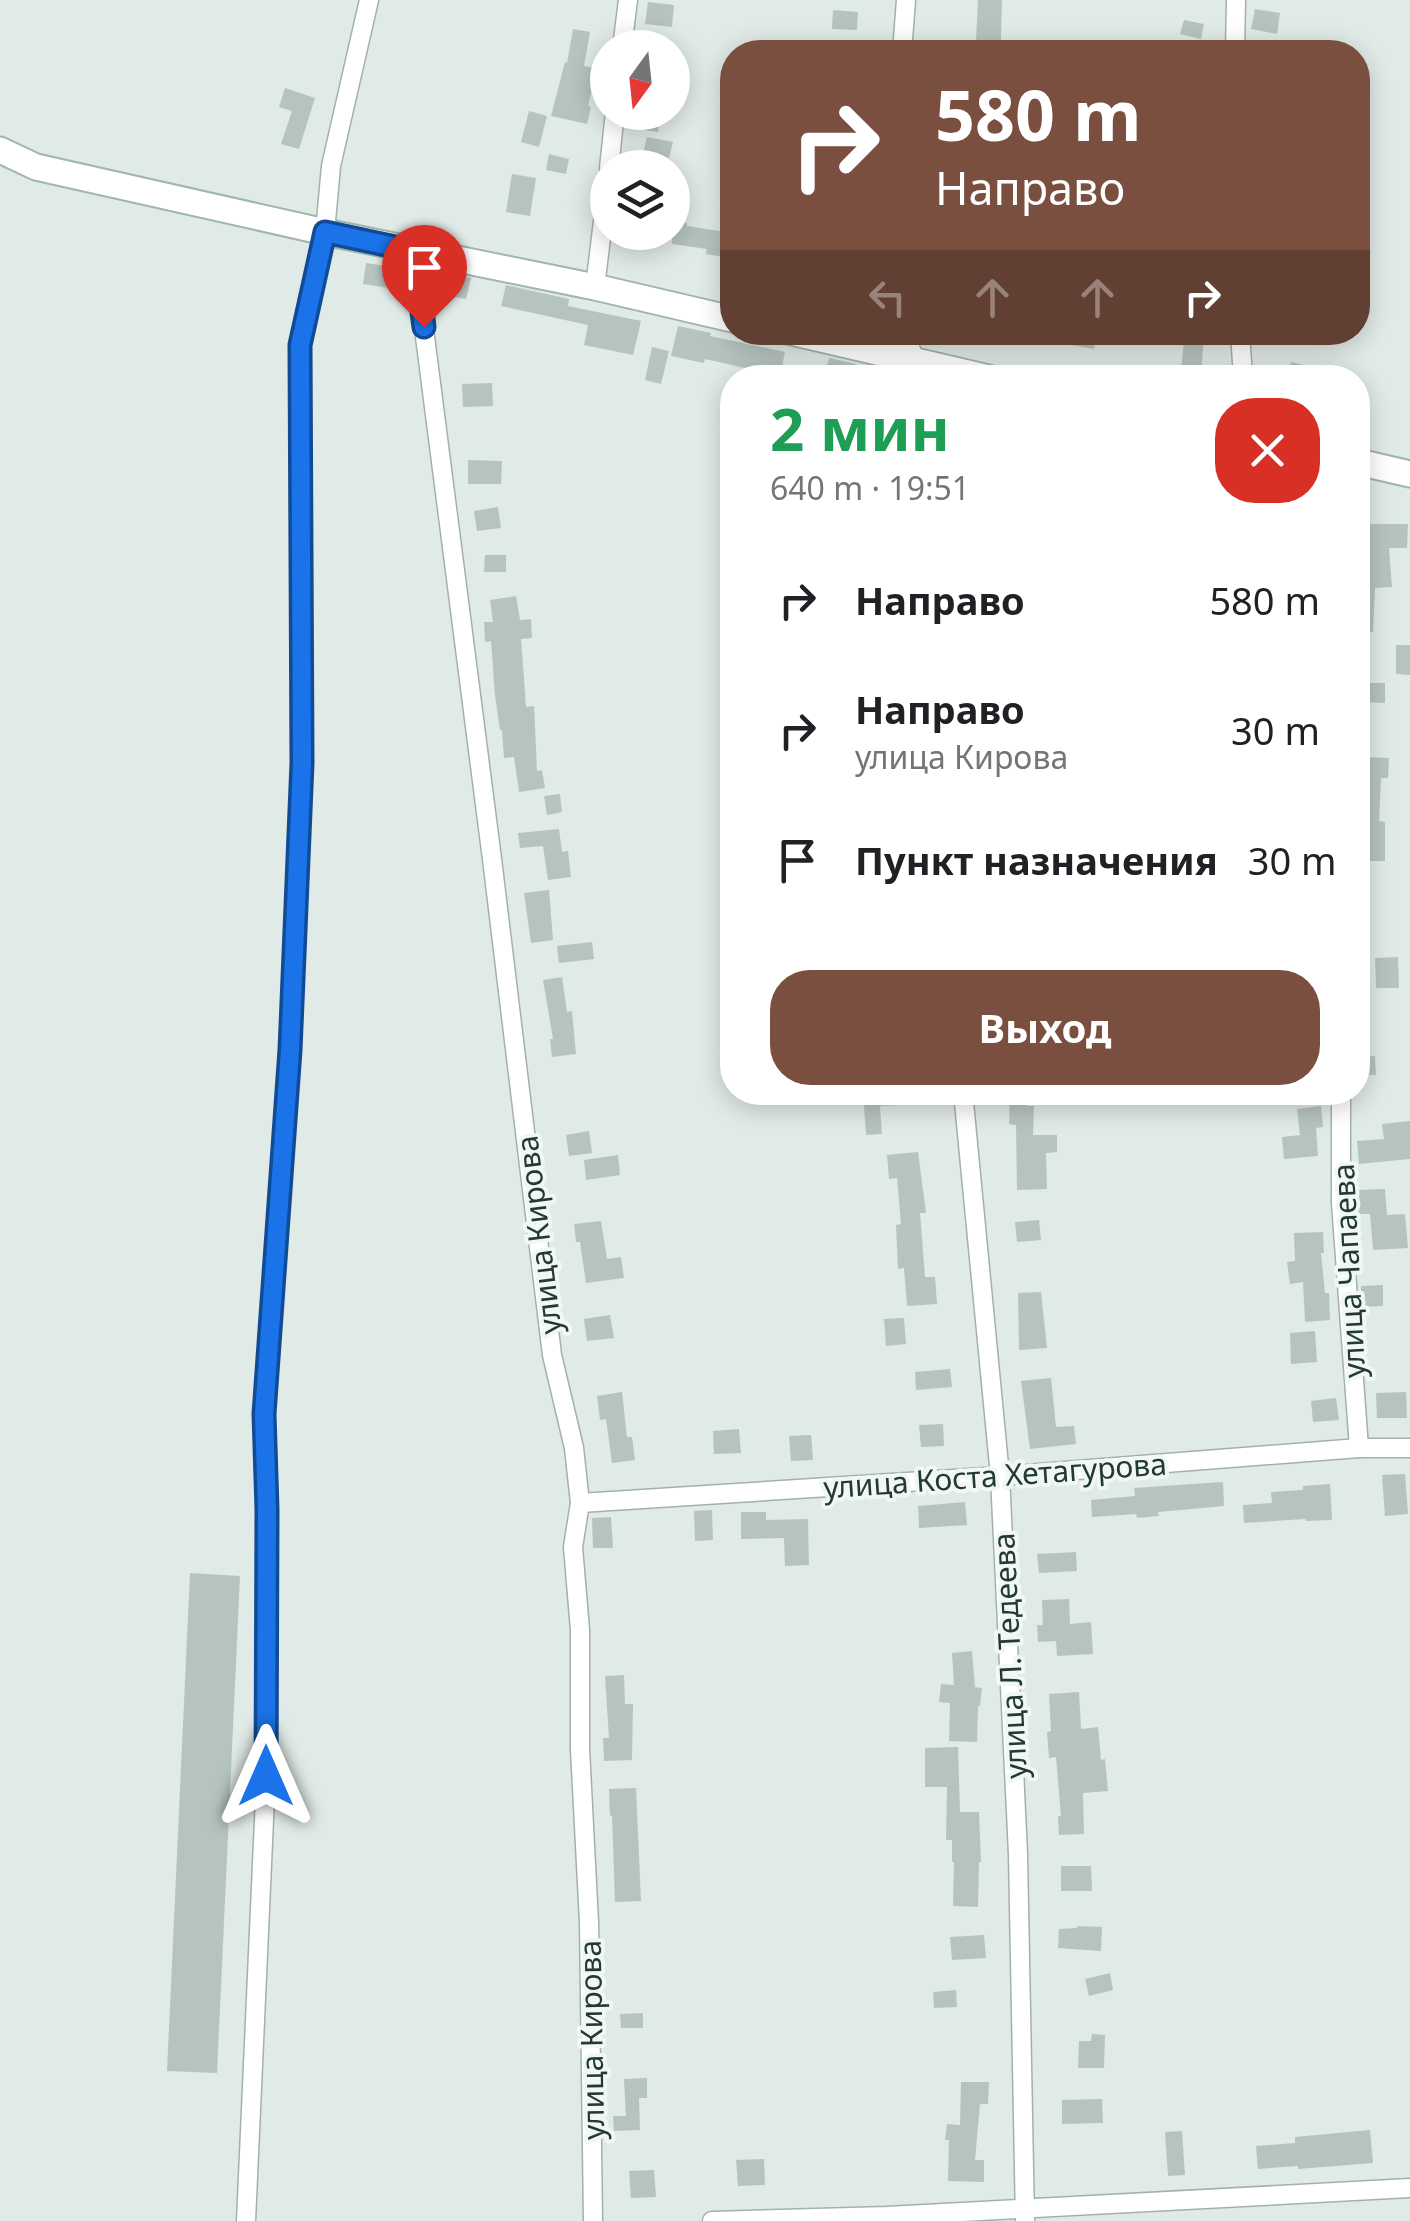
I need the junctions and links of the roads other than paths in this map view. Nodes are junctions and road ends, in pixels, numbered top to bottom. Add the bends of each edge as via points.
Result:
1 (369, 0) edge
2 (628, 0) edge
3 (906, 0) edge
4 (1236, 0) edge
5 (624, 30) edge
6 (903, 40) edge
7 (1236, 40) edge
8 (0, 150) edge
9 (325, 232) junction
10 (599, 250) edge
11 (414, 251) junction
12 (595, 287) junction
13 (720, 316) edge
14 (834, 345) edge
15 (901, 365) edge
16 (1370, 465) edge
17 (1410, 474) edge
18 (964, 1105) edge
19 (1340, 1105) edge
20 (1359, 1448) junction
21 (1410, 1448) edge
22 (1000, 1476) junction
23 (580, 1503) junction
24 (1410, 2188) edge
25 (1025, 2214) edge
26 (246, 2221) edge
27 (593, 2221) edge
28 (712, 2221) edge

1 - 9 street via 330,166
2 - 5 street
3 - 6 street
4 - 7 street
8 - 9 main road via 36,167
9 - 11 main road
9 - 26 street via 300,345 302,763 264,1414 266,1776
10 - 12 street
11 - 12 main road
11 - 23 street, улица Кирова via 552,1356
12 - 13 main road
14 - 15 main road
16 - 17 main road
18 - 22 street, улица Л. Тедеева
19 - 20 street, улица Чапаева
20 - 21 street, улица Коста Хетагурова
20 - 22 street, улица Коста Хетагурова
22 - 23 street, улица Коста Хетагурова
22 - 25 street, улица Л. Тедеева via 1018,1854
23 - 27 street, улица Кирова via 572,1547 580,1630
24 - 25 street
25 - 28 street

